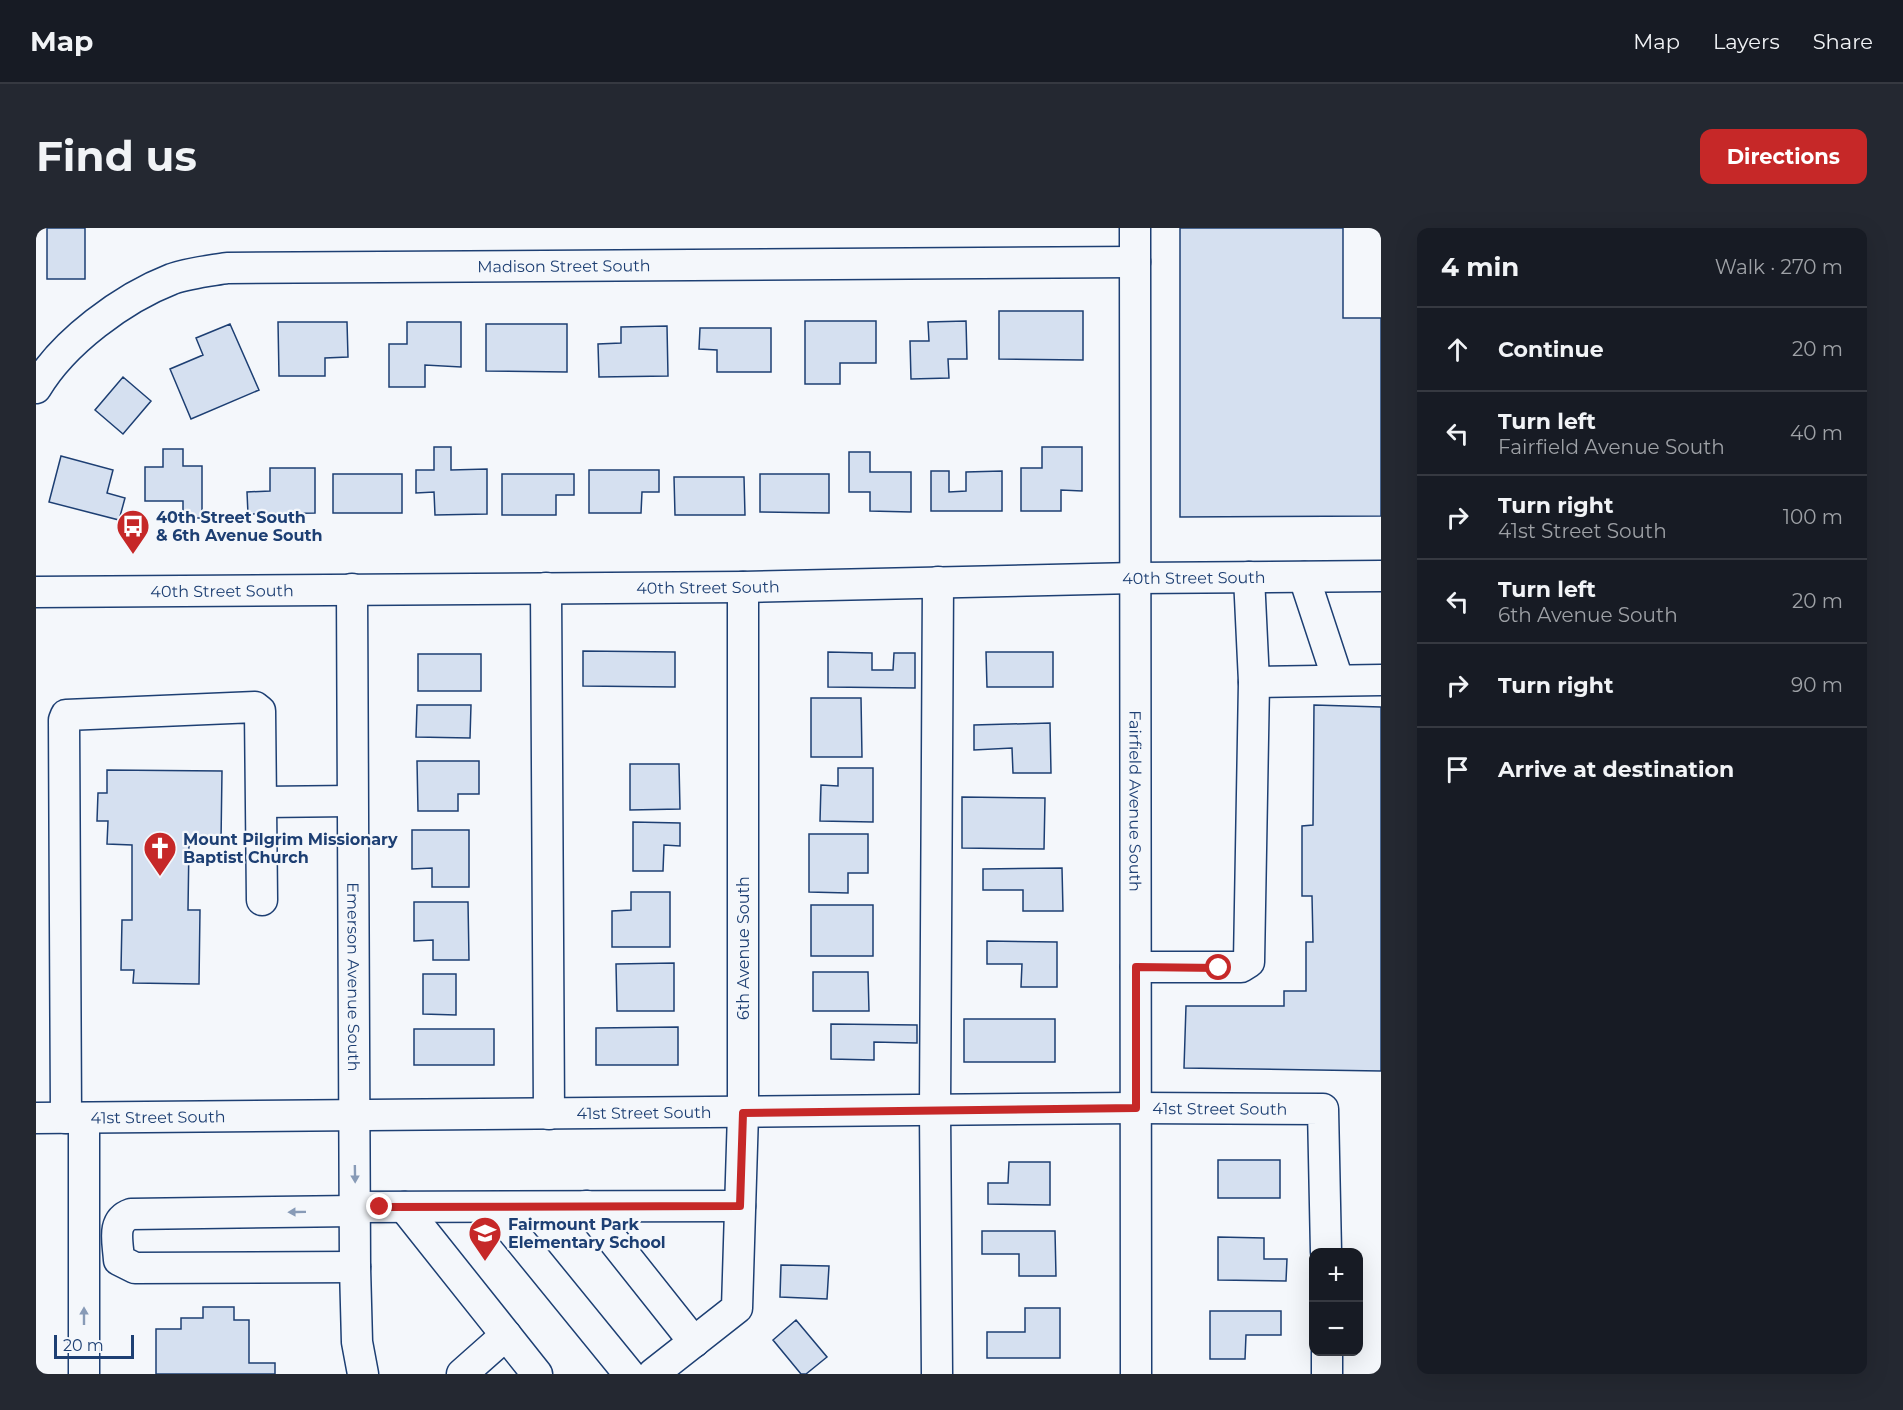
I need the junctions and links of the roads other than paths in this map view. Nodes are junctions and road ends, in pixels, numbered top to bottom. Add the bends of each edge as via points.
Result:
1 (1135, 228) edge
2 (1135, 262) junction
3 (36, 388) edge
4 (1381, 576) edge
5 (1249, 577) junction
6 (1304, 577) junction
7 (1135, 578) junction
8 (938, 582) junction
9 (743, 587) junction
10 (546, 588) junction
11 (352, 589) junction
12 (36, 592) edge
13 (1338, 680) junction
14 (1381, 680) edge
15 (1254, 682) junction
16 (352, 801) junction
17 (262, 802) junction
18 (262, 900) dead end
19 (1136, 967) junction
20 (1136, 1108) junction
21 (935, 1110) junction
22 (743, 1113) junction
23 (549, 1114) junction
24 (353, 1115) junction
25 (36, 1118) edge
26 (75, 1118) junction
27 (586, 1206) junction
28 (740, 1206) junction
29 (404, 1207) junction
30 (493, 1207) junction
31 (355, 1209) junction
32 (1326, 1248) edge
33 (355, 1267) junction
34 (506, 1335) junction
35 (694, 1342) junction
36 (1327, 1356) edge
37 (84, 1374) edge
38 (363, 1374) edge
39 (462, 1374) edge
40 (537, 1374) edge
41 (629, 1374) edge
42 (653, 1374) edge
43 (937, 1374) edge
44 (1136, 1374) edge
45 (1327, 1374) edge

1 - 2 street, Fairfield Avenue South
2 - 3 street, Madison Street South via 227,268 173,278 122,304 74,341
2 - 7 street, Fairfield Avenue South
4 - 6 street, 40th Street South
5 - 6 street, 40th Street South
5 - 7 street, 40th Street South
5 - 15 street
6 - 13 street
7 - 8 street, 40th Street South
7 - 19 street, Fairfield Avenue South
8 - 9 street, 40th Street South
8 - 21 street
9 - 10 street, 40th Street South
9 - 22 street, 6th Avenue South
10 - 11 street, 40th Street South
10 - 23 street
11 - 12 street, 40th Street South
11 - 16 street, Emerson Avenue South
13 - 14 street
13 - 15 street
15 - 19 street via 1249,962 1241,967
16 - 17 street
16 - 24 street, Emerson Avenue South
17 - 18 street
17 - 26 street via 262,715 255,707 66,715
19 - 20 street, Fairfield Avenue South
20 - 21 street, 41st Street South
20 - 32 street, 41st Street South via 1323,1109
20 - 44 street, Fairfield Avenue South
21 - 22 street, 41st Street South
21 - 43 street
22 - 23 street, 41st Street South
22 - 28 street, 6th Avenue South
23 - 24 street, 41st Street South
24 - 26 street, 41st Street South
24 -> 31 street, Emerson Avenue South
25 - 26 street, 41st Street South
37 -> 26 street
27 - 28 street
27 - 30 street
27 - 35 street
28 - 35 street, 6th Avenue South via 737,1308
29 - 30 street
29 - 31 street
29 - 34 street
30 - 41 street
31 - 33 street, Emerson Avenue South
31 -> 33 street via 131,1214 122,1217 117,1225 119,1260 135,1268
33 - 38 street, Emerson Avenue South via 357,1342
34 - 39 street
34 - 40 street
35 - 42 street
36 - 45 street

